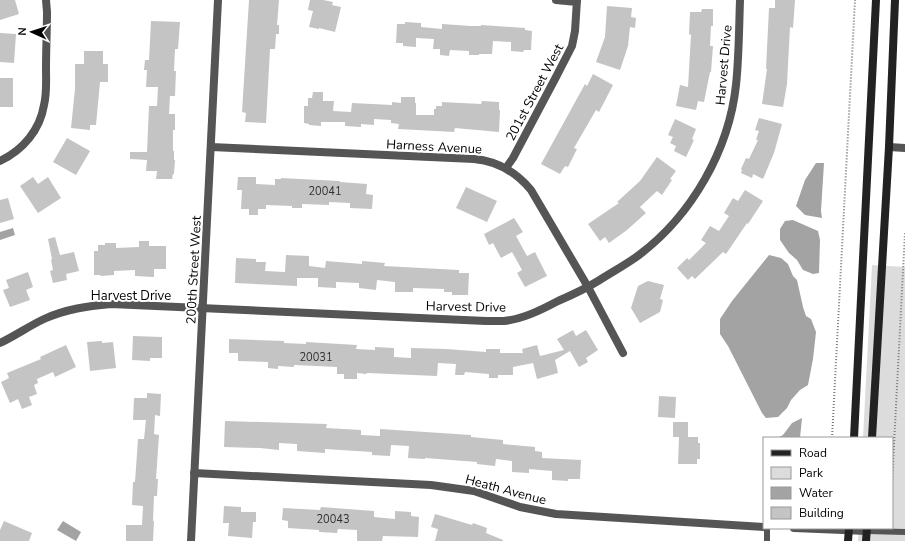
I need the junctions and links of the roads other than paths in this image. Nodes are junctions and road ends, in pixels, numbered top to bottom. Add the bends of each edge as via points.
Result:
1 (46, 0) edge
2 (218, 0) edge
3 (556, 0) edge
4 (740, 0) edge
5 (876, 0) edge
6 (895, 0) edge
7 (577, 1) edge
8 (211, 147) junction
9 (889, 147) junction
10 (905, 148) edge
11 (0, 161) edge
12 (506, 168) junction
13 (588, 287) junction
14 (203, 308) junction
15 (0, 343) edge
16 (623, 353) dead end
17 (854, 437) edge
18 (872, 437) edge
19 (194, 473) junction
20 (763, 527) edge
21 (767, 529) edge
22 (849, 529) edge
23 (867, 529) edge
24 (905, 532) edge
25 (191, 541) edge
26 (767, 541) edge
27 (848, 541) edge
28 (866, 541) edge

1 - 11 street via 46,95 42,114 28,140
2 - 8 street, 200th Street West
3 - 7 street
4 - 13 street, Harvest Drive via 733,105 718,152 702,183 674,222 654,242 638,256
5 - 17 main road
6 - 9 main road
7 - 12 street, 201st Street West via 572,46
8 - 12 street, Harness Avenue via 474,159
8 - 14 street, 200th Street West
9 - 10 street
9 - 18 main road
12 - 13 street, Harness Avenue via 531,190
13 - 14 street, Harvest Drive via 528,316 505,321
13 - 16 street, Harness Avenue
14 - 15 street, Harvest Drive via 112,304 84,307 45,318
14 - 19 street, 200th Street West
19 - 20 street, Heath Avenue via 431,485 474,491 520,507 556,514
19 - 25 street, 200th Street West
21 - 26 lane
22 - 23 street
22 - 27 main road
23 - 24 lane
23 - 28 main road

